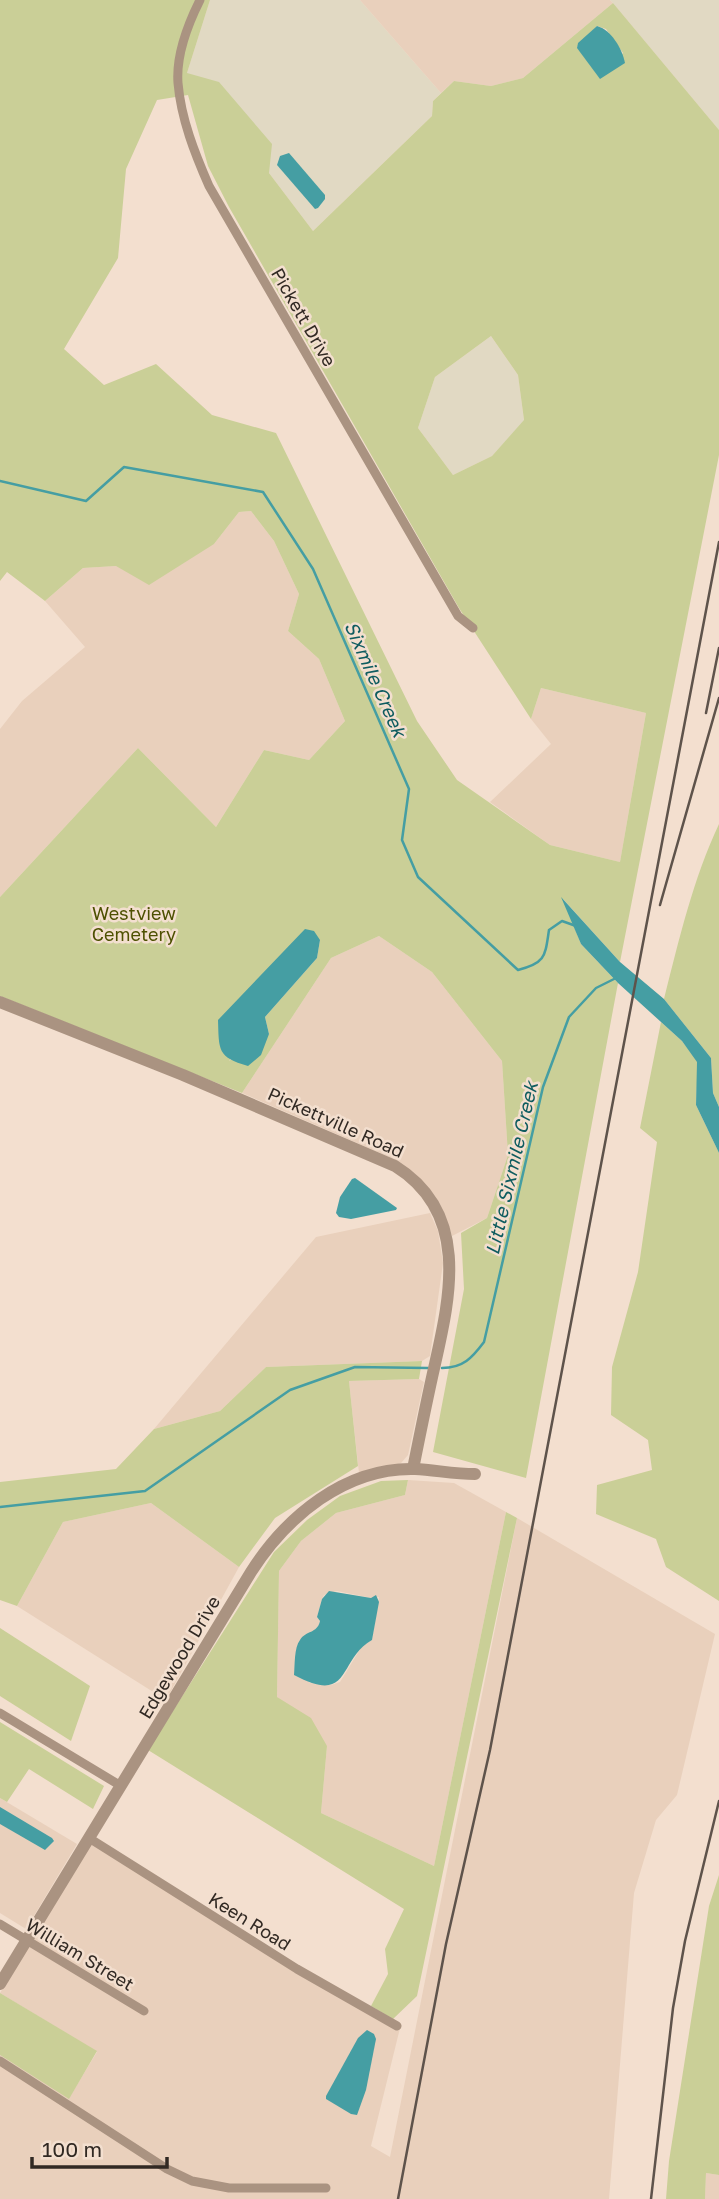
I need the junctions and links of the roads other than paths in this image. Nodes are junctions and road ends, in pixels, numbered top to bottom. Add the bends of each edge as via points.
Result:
1 (200, 0) edge
2 (473, 628) dead end
3 (0, 1002) edge
4 (413, 1469) junction
5 (475, 1474) dead end
6 (0, 1713) edge
7 (121, 1786) junction
8 (89, 1838) junction
9 (0, 1924) edge
10 (26, 1941) junction
11 (0, 1984) edge
12 (144, 2011) dead end
13 (397, 2026) dead end
14 (0, 2062) edge
15 (326, 2188) dead end

1 - 2 street, Pickett Drive via 190,20 178,82 201,168 458,616
3 - 4 street, Pickettville Road via 395,1166 425,1191 446,1233 449,1292
4 - 5 street, Edgewood Drive
4 - 7 street, Edgewood Drive via 380,1474 335,1490 277,1534
6 - 7 street
7 - 8 street, Edgewood Drive
8 - 10 street, Edgewood Drive
8 - 13 street, Keen Road
9 - 10 street, William Street
10 - 11 street, Edgewood Drive
10 - 12 street, William Street
14 - 15 street via 192,2181 229,2188

